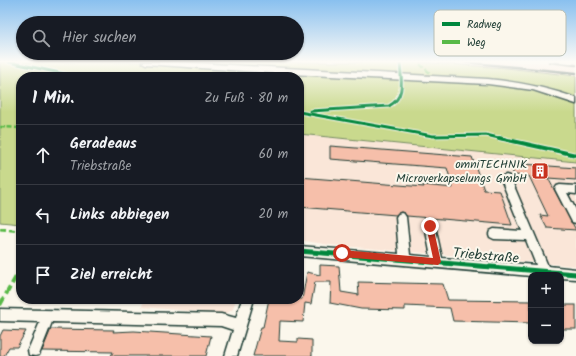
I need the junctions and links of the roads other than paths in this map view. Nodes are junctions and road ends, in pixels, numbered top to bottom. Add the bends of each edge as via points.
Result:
1 (433, 79) edge
2 (513, 79) edge
3 (576, 94) edge
4 (576, 101) edge
5 (506, 179) dead end
6 (576, 190) edge
7 (401, 217) dead end
8 (576, 219) edge
9 (430, 226) dead end
10 (494, 234) dead end
11 (530, 236) junction
12 (304, 251) edge
13 (405, 259) junction
14 (438, 262) junction
15 (544, 271) junction
16 (576, 274) edge
17 (247, 304) edge
18 (0, 315) edge
19 (49, 316) junction
20 (241, 326) junction
21 (34, 350) dead end
22 (231, 356) edge

1 - 4 main road via 500,82 546,90
2 - 3 main road via 532,81
5 - 11 street
6 - 8 street via 560,189
7 - 13 street
9 - 14 street
10 - 11 street
11 - 15 street
12 - 13 street, Triebstraße
13 - 14 street, Triebstraße
14 - 15 street, Triebstraße
15 - 16 street, Triebstraße
17 - 20 street
18 - 19 street
19 - 20 street via 221,320
19 - 21 street
20 - 22 street

